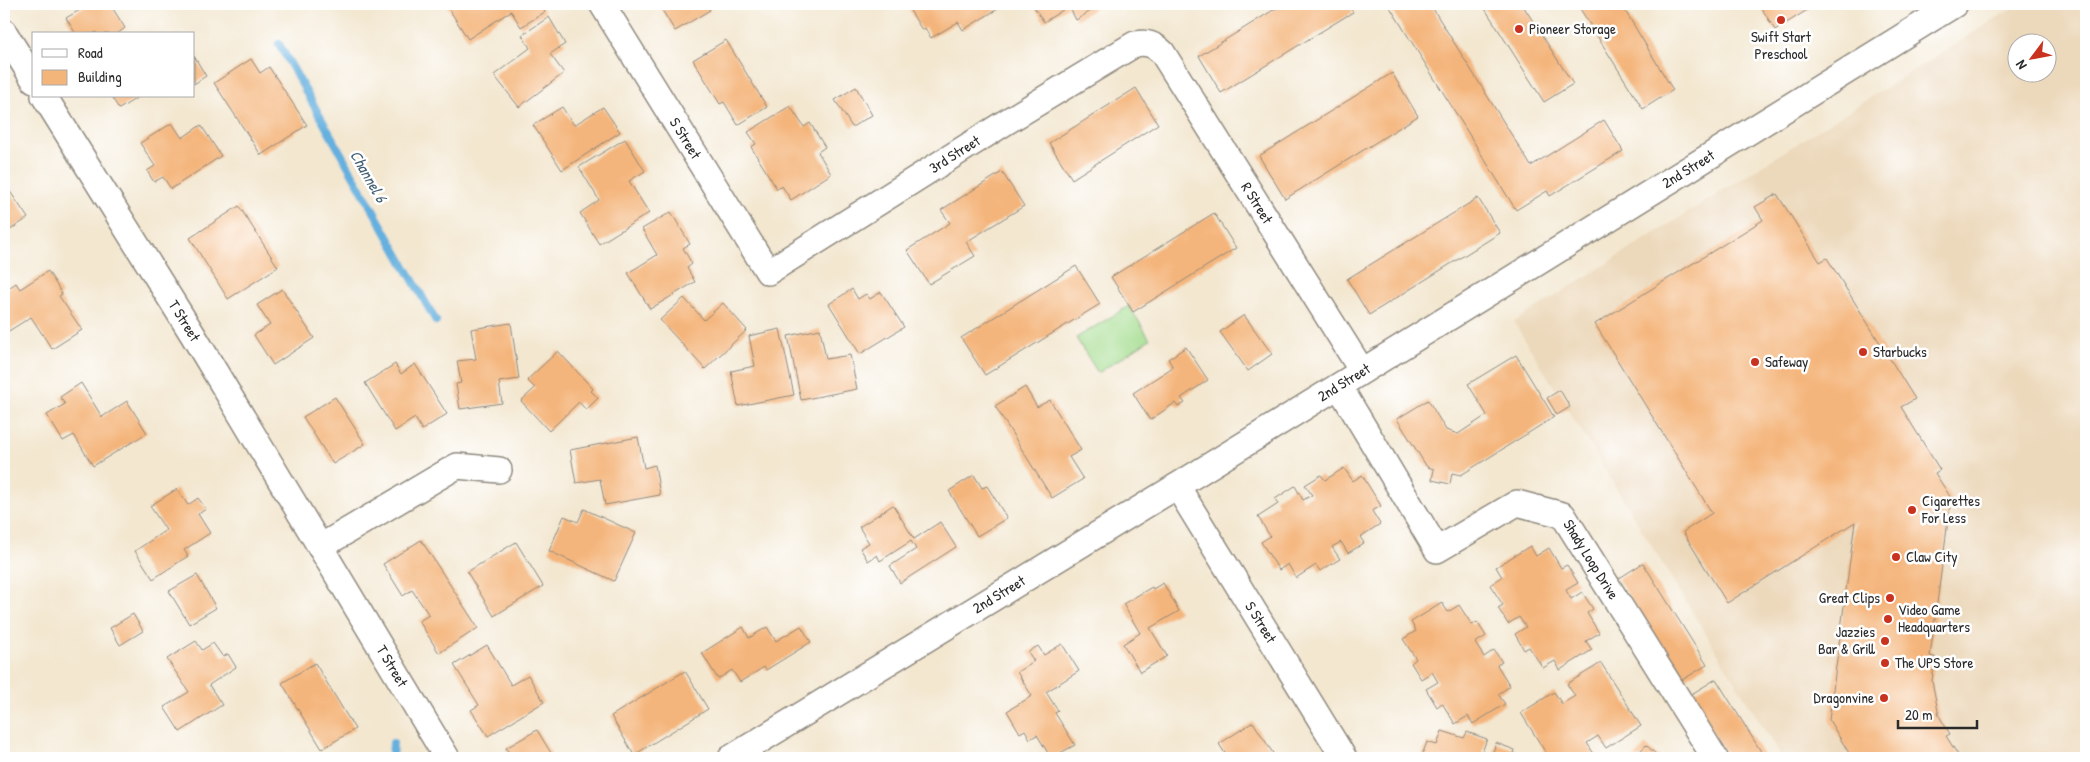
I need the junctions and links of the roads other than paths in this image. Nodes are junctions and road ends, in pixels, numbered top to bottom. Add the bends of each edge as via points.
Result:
1 (602, 4) edge
2 (1956, 4) edge
3 (4, 32) edge
4 (1144, 42) joint
5 (32, 77) edge
6 (45, 98) edge
7 (768, 272) joint
8 (1362, 371) junction
9 (1339, 386) junction
10 (499, 470) dead end
11 (1177, 486) junction
12 (320, 547) junction
13 (447, 758) edge
14 (731, 758) edge
15 (1344, 758) edge
16 (1715, 758) edge

1 - 7 street, S Street
2 - 8 street, 2nd Street
3 - 5 street
4 - 7 street, 3rd Street via 1135,44 1006,122
4 - 8 street, R Street via 1162,52
6 - 12 street, T Street
8 - 9 street, 2nd Street
9 - 11 street, 2nd Street
9 - 16 street, Shady Loop Drive via 1437,550 1517,503 1563,515
10 - 12 street via 457,466
11 - 14 street, 2nd Street
11 - 15 street, S Street
12 - 13 street, T Street

